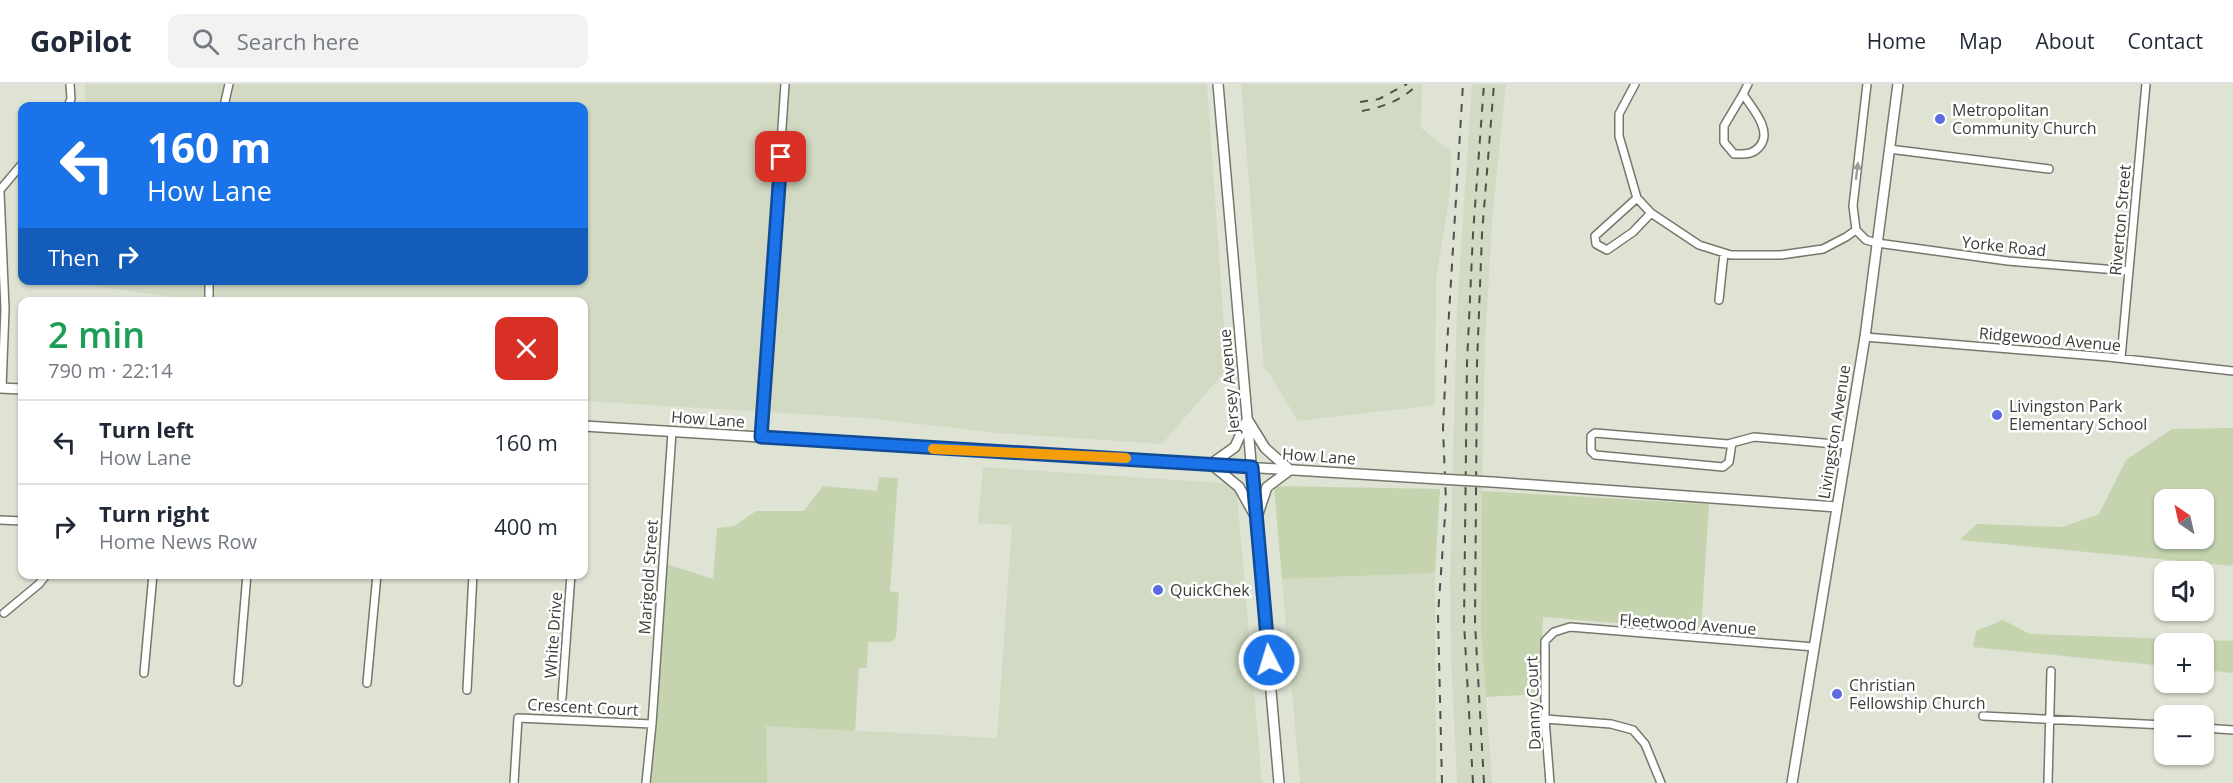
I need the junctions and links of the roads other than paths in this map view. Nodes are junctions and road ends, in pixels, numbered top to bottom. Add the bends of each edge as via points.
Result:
1 (70, 84) edge
2 (229, 84) edge
3 (785, 84) edge
4 (1218, 84) edge
5 (1635, 84) edge
6 (1748, 84) edge
7 (1867, 84) edge
8 (1898, 84) edge
9 (2146, 84) edge
10 (1743, 94) junction
11 (70, 102) edge
12 (225, 102) edge
13 (1889, 149) junction
14 (18, 169) edge
15 (2049, 169) dead end
16 (0, 191) edge
17 (1637, 198) junction
18 (1651, 213) junction
19 (1856, 230) junction
20 (1877, 243) junction
21 (1724, 253) junction
22 (2129, 271) junction
23 (1719, 300) dead end
24 (1864, 337) junction
25 (2121, 358) junction
26 (2233, 371) edge
27 (1, 388) edge
28 (18, 389) edge
29 (1247, 420) junction
30 (588, 426) edge
31 (672, 432) junction
32 (761, 437) junction
33 (1732, 443) junction
34 (1846, 445) junction
35 (1211, 465) junction
36 (1252, 467) junction
37 (1290, 470) junction
38 (1837, 507) junction
39 (1256, 519) junction
40 (0, 520) edge
41 (18, 521) edge
42 (43, 579) edge
43 (153, 579) edge
44 (247, 579) edge
45 (377, 579) edge
46 (473, 579) edge
47 (571, 579) edge
48 (4, 613) dead end
49 (1560, 630) joint
50 (1814, 647) junction
51 (2051, 671) dead end
52 (144, 673) dead end
53 (238, 682) dead end
54 (368, 683) dead end
55 (467, 690) dead end
56 (562, 698) dead end
57 (1983, 716) dead end
58 (1545, 718) junction
59 (2051, 718) junction
60 (652, 724) junction
61 (2154, 724) edge
62 (2214, 729) edge
63 (2233, 730) edge
64 (514, 783) edge
65 (645, 783) edge
66 (1279, 783) edge
67 (1550, 783) edge
68 (1661, 783) edge
69 (1792, 783) edge
70 (2048, 783) edge

1 - 11 street
2 - 12 street
3 - 32 street
4 - 29 main road, Jersey Avenue
5 - 17 street via 1619,114 1619,136
6 - 10 street
19 -> 7 street via 1853,206
8 - 13 main road, Livingston Avenue
9 - 22 street, Riverton Street
10 - 10 street via 1724,126 1724,141 1734,154 1747,155 1757,150 1765,133
13 - 15 street
13 - 20 main road, Livingston Avenue
14 - 16 street
16 - 27 street via 5,309
17 - 18 street
17 - 18 street via 1600,229 1595,236 1596,244 1607,250
18 - 21 street via 1699,244
19 - 20 street via 1866,240
19 - 21 street via 1823,249 1781,255
20 - 22 street, Yorke Road via 2008,261
20 - 24 main road, Livingston Avenue
21 - 23 street
22 - 25 street, Riverton Street
24 - 25 street, Ridgewood Avenue
24 - 34 main road, Livingston Avenue
25 - 26 street, Ridgewood Avenue
27 - 28 main road
29 - 35 main road via 1235,447
29 - 36 main road, Jersey Avenue
29 - 37 main road via 1262,445
30 - 31 main road, How Lane
31 - 32 main road, How Lane
31 - 60 street, Marigold Street
32 - 35 main road, How Lane
33 - 33 street via 1595,433 1591,451 1595,455 1723,467 1730,462
33 - 34 street via 1754,437
34 - 38 main road, Livingston Avenue
35 - 36 main road, How Lane
35 - 39 main road via 1239,487
36 - 37 main road, How Lane
36 - 39 main road, Jersey Avenue
37 - 38 main road, How Lane, bridge
37 - 39 main road via 1267,487
38 - 50 main road, Livingston Avenue
39 - 66 main road, Jersey Avenue
40 - 41 street
42 - 48 street
43 - 52 street
44 - 53 street
45 - 54 street
46 - 55 street
47 - 56 street, White Drive
49 - 50 street, Fleetwood Avenue via 1570,627
49 - 58 street, Danny Court via 1545,641
50 - 69 main road, Livingston Avenue
51 - 59 street
57 - 59 street
58 - 67 street, Danny Court
58 - 68 street via 1633,730 1645,744
59 - 61 street
59 - 70 street
60 - 64 street, Crescent Court via 518,718
60 - 65 street, Crescent Court
62 - 63 street

